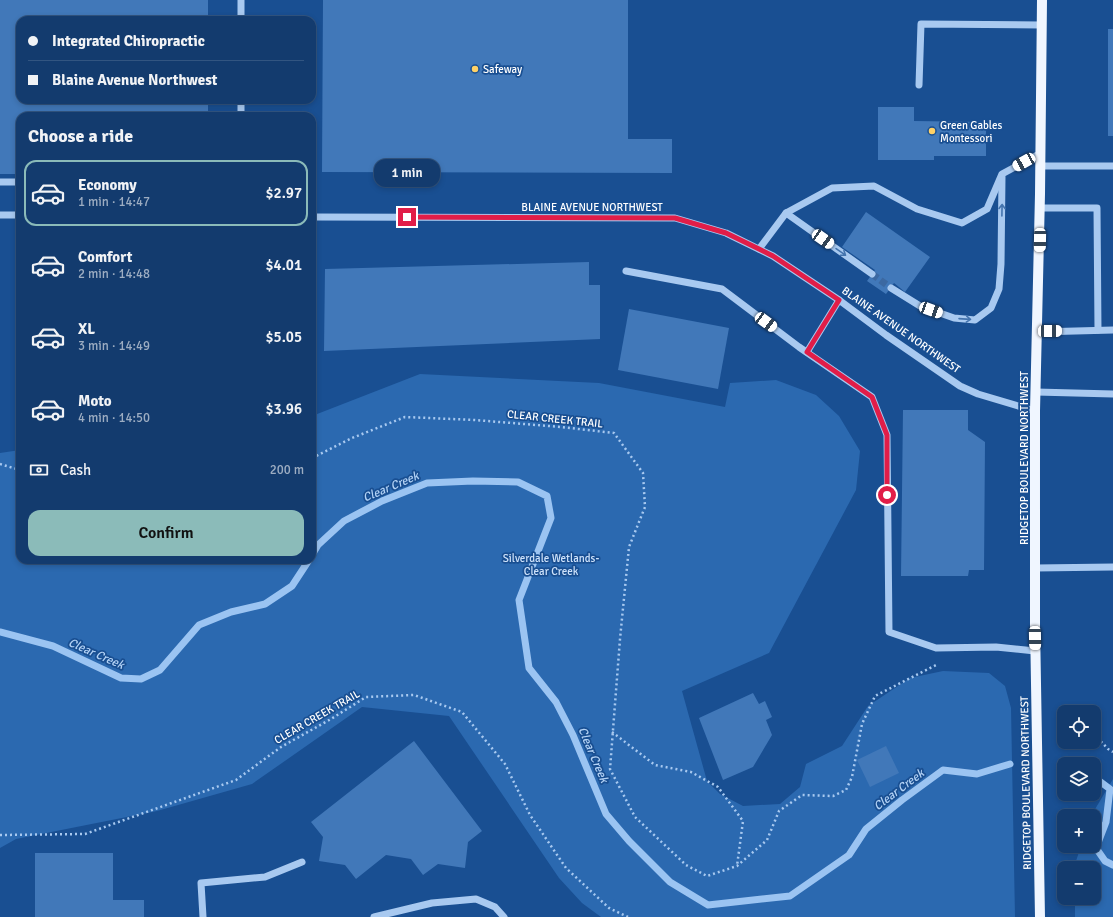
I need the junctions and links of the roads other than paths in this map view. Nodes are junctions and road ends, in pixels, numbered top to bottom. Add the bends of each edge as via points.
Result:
1 (241, 0) edge
2 (1042, 0) edge
3 (241, 16) edge
4 (1041, 25) junction
5 (919, 85) dead end
6 (1041, 153) junction
7 (1040, 166) junction
8 (1113, 166) edge
9 (1002, 174) junction
10 (0, 182) edge
11 (16, 182) edge
12 (1040, 208) junction
13 (786, 213) junction
14 (0, 215) edge
15 (16, 215) edge
16 (316, 217) edge
17 (759, 249) junction
18 (626, 271) dead end
19 (872, 274) tunnel mouth
20 (891, 288) tunnel mouth
21 (839, 300) junction
22 (1098, 330) junction
23 (1113, 330) edge
24 (1038, 332) junction
25 (807, 352) junction
26 (1036, 392) junction
27 (1113, 394) edge
28 (1035, 411) junction
29 (1113, 567) edge
30 (1036, 568) junction
31 (1035, 651) junction
32 (302, 862) dead end
33 (202, 917) edge
34 (374, 917) edge
35 (504, 917) edge
36 (1040, 917) edge

1 - 3 street
2 - 4 main road, RIDGETOP BOULEVARD NORTHWEST
4 - 5 street via 921,24
4 - 6 main road, RIDGETOP BOULEVARD NORTHWEST
6 - 7 main road, RIDGETOP BOULEVARD NORTHWEST
6 - 9 street
7 - 8 street
7 - 12 main road, RIDGETOP BOULEVARD NORTHWEST
9 - 13 street via 987,209 962,223 917,209 874,186 832,188
20 -> 9 street via 920,306 954,318 975,320 991,308 999,289
10 - 11 street
12 - 22 street via 1097,208
12 - 24 main road, RIDGETOP BOULEVARD NORTHWEST
13 - 17 street
13 -> 19 street
14 - 15 street
16 - 17 street, BLAINE AVENUE NORTHWEST via 675,218 726,233
17 - 21 street, BLAINE AVENUE NORTHWEST
18 - 25 street via 722,289
21 - 25 street
21 - 28 street, BLAINE AVENUE NORTHWEST via 960,386
22 - 23 street
22 - 24 street
24 - 26 main road, RIDGETOP BOULEVARD NORTHWEST
25 - 31 street via 872,397 887,435 889,632 936,648 996,647
26 - 27 street
26 - 28 main road, RIDGETOP BOULEVARD NORTHWEST
28 - 30 main road, RIDGETOP BOULEVARD NORTHWEST
29 - 30 street
30 - 31 main road, RIDGETOP BOULEVARD NORTHWEST
31 - 36 main road, RIDGETOP BOULEVARD NORTHWEST
32 - 33 street via 265,877 201,883
34 - 35 street via 432,903 476,899 495,907

